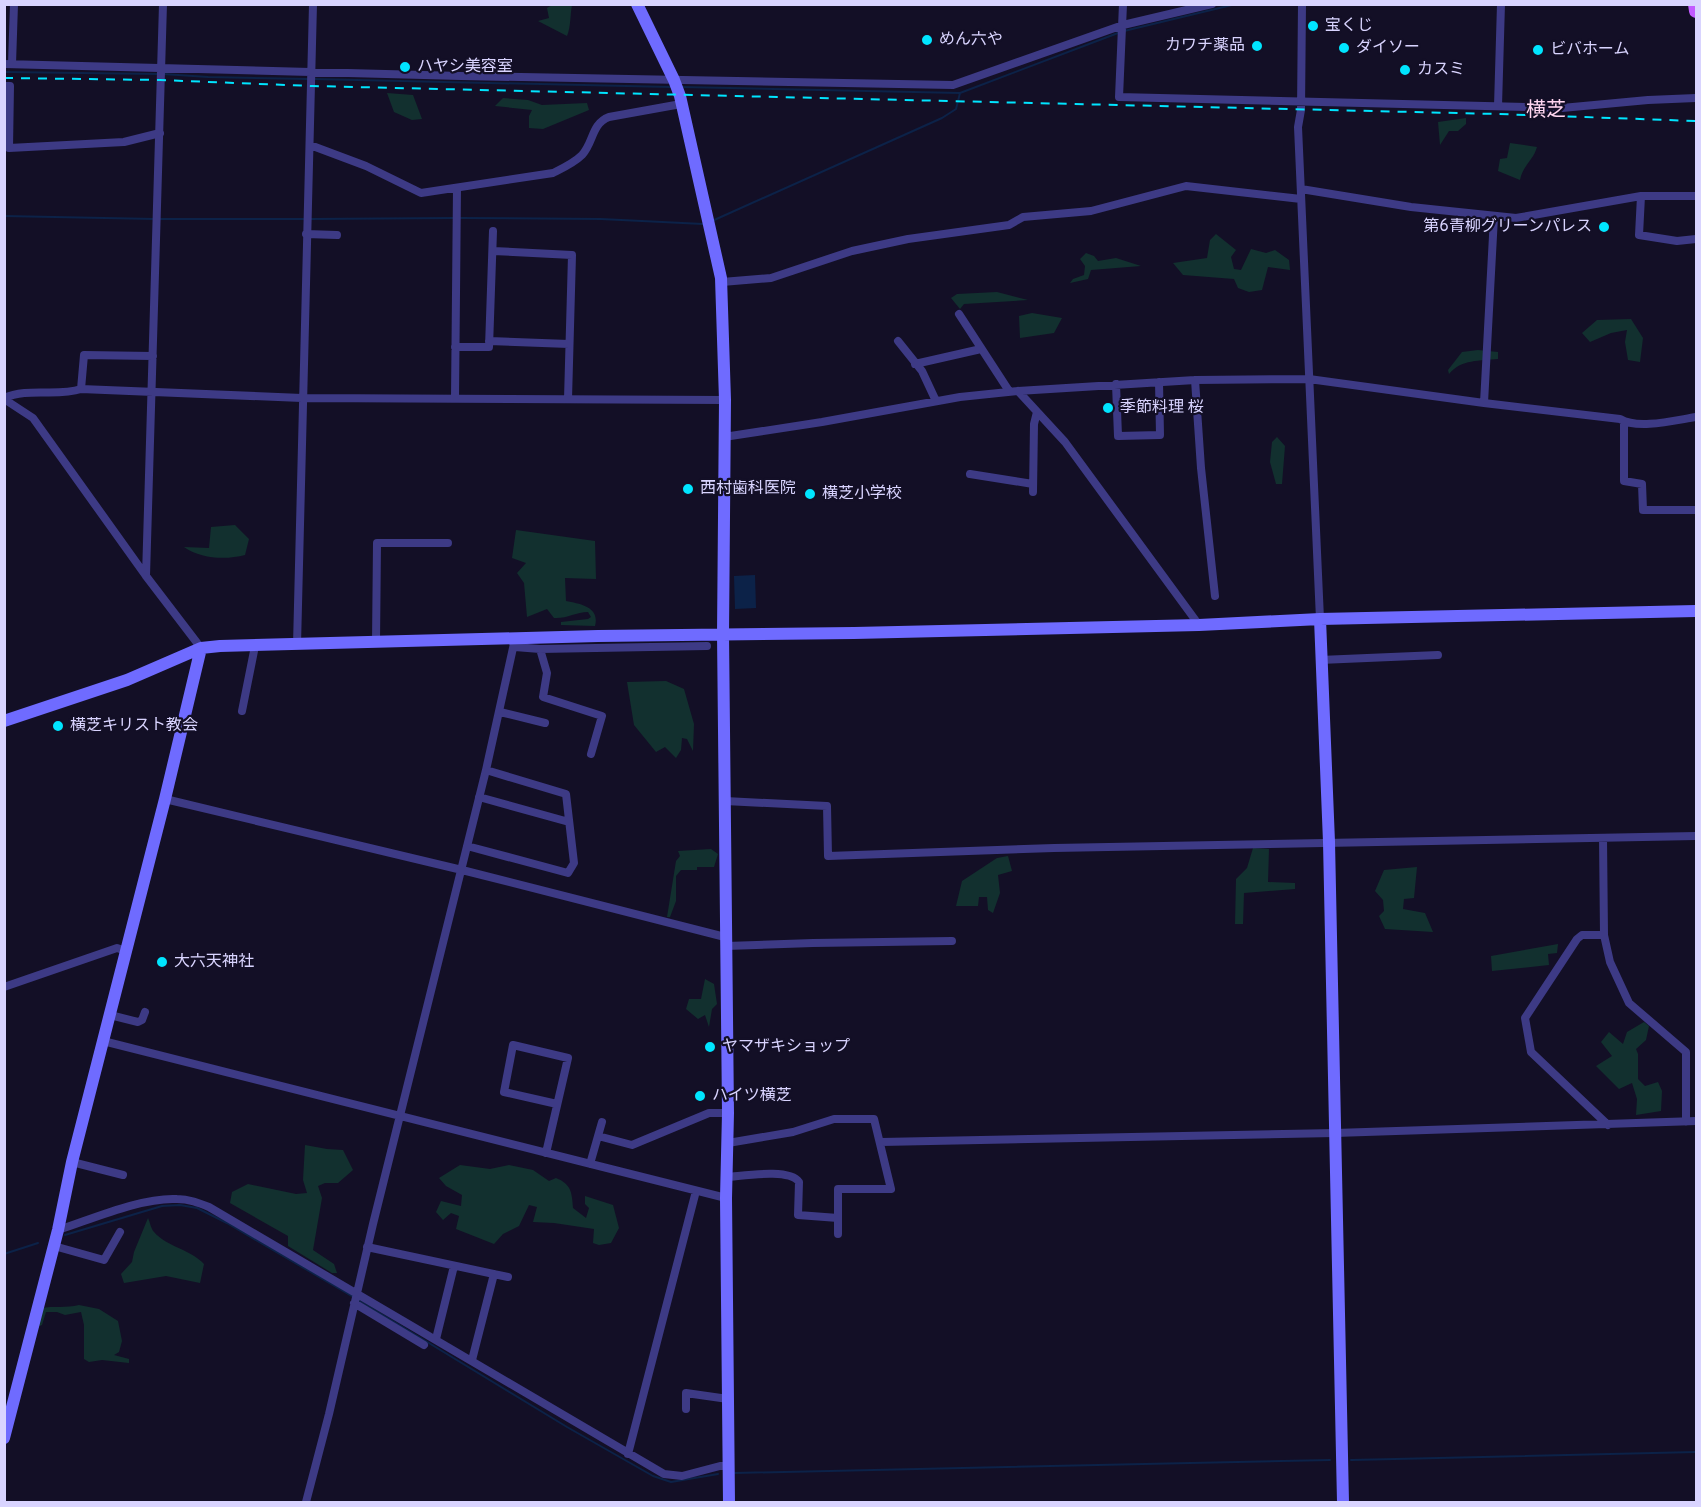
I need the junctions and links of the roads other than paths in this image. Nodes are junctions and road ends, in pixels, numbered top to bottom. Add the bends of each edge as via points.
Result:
1 (14, 4) edge
2 (163, 4) edge
3 (313, 4) edge
4 (637, 4) edge
5 (1123, 4) edge
6 (1212, 4) edge
7 (1302, 4) edge
8 (1501, 4) edge
9 (1695, 4) edge
10 (1696, 11) edge
11 (1123, 25) junction
12 (8, 64) edge
13 (160, 71) junction
14 (312, 72) junction
15 (4, 86) edge
16 (677, 89) junction
17 (1696, 98) edge
18 (1301, 101) junction
19 (1498, 106) junction
20 (160, 133) junction
21 (310, 145) junction
22 (458, 188) junction
23 (1300, 189) junction
24 (1641, 196) junction
25 (1696, 196) edge
26 (1302, 199) junction
27 (1494, 217) junction
28 (493, 231) dead end
29 (306, 234) junction
30 (337, 235) dead end
31 (1696, 239) edge
32 (493, 251) junction
33 (722, 282) junction
34 (959, 314) dead end
35 (489, 341) junction
36 (898, 341) dead end
37 (569, 344) junction
38 (454, 347) junction
39 (981, 349) junction
40 (153, 356) junction
41 (915, 364) junction
42 (1309, 379) junction
43 (1195, 380) junction
44 (1159, 382) junction
45 (1116, 384) junction
46 (81, 389) junction
47 (152, 391) junction
48 (1013, 391) junction
49 (4, 398) edge
50 (302, 398) junction
51 (455, 398) junction
52 (568, 399) junction
53 (725, 400) junction
54 (936, 401) junction
55 (1484, 404) junction
56 (1037, 412) junction
57 (1696, 417) edge
58 (1624, 422) junction
59 (724, 437) junction
60 (970, 474) dead end
61 (1696, 510) edge
62 (448, 543) dead end
63 (146, 576) junction
64 (1215, 596) dead end
65 (1696, 611) edge
66 (1320, 619) junction
67 (1199, 625) junction
68 (723, 634) junction
69 (376, 642) junction
70 (515, 643) junction
71 (297, 645) junction
72 (255, 646) junction
73 (706, 646) dead end
74 (201, 648) junction
75 (540, 649) junction
76 (1438, 655) dead end
77 (1320, 660) junction
78 (242, 711) dead end
79 (500, 712) junction
80 (4, 721) edge
81 (544, 723) dead end
82 (591, 754) dead end
83 (486, 771) junction
84 (479, 797) junction
85 (165, 799) junction
86 (724, 801) junction
87 (569, 822) junction
88 (1696, 836) edge
89 (1603, 838) junction
90 (1329, 842) junction
91 (467, 846) junction
92 (462, 870) junction
93 (1604, 935) junction
94 (952, 941) dead end
95 (725, 942) junction
96 (126, 951) junction
97 (4, 987) edge
98 (145, 1012) dead end
99 (110, 1015) junction
100 (104, 1041) junction
101 (558, 1104) junction
102 (728, 1113) junction
103 (399, 1117) junction
104 (1696, 1121) edge
105 (602, 1122) dead end
106 (1686, 1122) junction
107 (1608, 1125) junction
108 (1335, 1133) junction
109 (598, 1136) junction
110 (881, 1142) junction
111 (728, 1143) junction
112 (546, 1153) junction
113 (72, 1162) junction
114 (591, 1164) junction
115 (123, 1175) dead end
116 (727, 1177) junction
117 (696, 1191) junction
118 (726, 1198) junction
119 (838, 1218) junction
120 (58, 1230) junction
121 (120, 1232) dead end
122 (838, 1234) dead end
123 (54, 1246) junction
124 (367, 1247) junction
125 (454, 1266) junction
126 (494, 1274) junction
127 (508, 1277) dead end
128 (357, 1293) junction
129 (354, 1304) junction
130 (436, 1339) junction
131 (424, 1345) dead end
132 (472, 1360) junction
133 (728, 1399) junction
134 (686, 1409) dead end
135 (4, 1438) edge
136 (628, 1454) junction
137 (729, 1466) junction
138 (306, 1503) edge
139 (729, 1503) edge
140 (1343, 1503) edge

1 - 12 street
2 - 13 street
3 - 14 street
4 - 16 street
5 - 11 street
6 - 11 street
7 - 18 street
8 - 19 street
9 - 10 main road
11 - 16 street via 953,85
11 - 18 street via 1119,97
12 - 13 street
13 - 14 street
13 - 20 street
14 - 16 street
14 - 21 street
15 - 20 street via 10,86 9,148 124,142
16 - 22 street via 602,120 583,154 553,173
16 - 33 street
17 - 19 street via 1562,108
18 - 19 street
18 - 23 street
20 - 40 street
21 - 22 street via 421,193
21 - 29 street
22 - 38 street
23 - 26 street
23 - 27 street
24 - 25 street
24 - 27 street via 1529,216
24 - 31 street via 1639,235 1677,241
26 - 33 street via 1186,186 1090,211 1023,217 1009,225 852,251 771,278
26 - 42 street
27 - 55 street
28 - 32 street
29 - 30 street
29 - 50 street
32 - 35 street
32 - 37 street via 572,255
33 - 53 street
34 - 39 street
35 - 37 street
35 - 38 street via 489,347
36 - 41 street
37 - 52 street
38 - 51 street
39 - 41 street
39 - 48 street
40 - 46 street via 84,355
40 - 47 street
41 - 54 street
42 - 43 street
42 - 55 street
42 - 66 street
43 - 44 street
43 - 64 street
44 - 45 street
44 - 45 street via 1161,435 1118,435
45 - 48 street
46 - 47 street
46 - 49 street via 69,393 14,393
47 - 50 street
47 - 63 street
48 - 54 street
48 - 56 street
49 - 63 street via 33,418
50 - 51 street
50 - 71 street
51 - 52 street
52 - 53 street
53 - 59 street
54 - 59 street
55 - 58 street
56 - 60 street via 1033,488
56 - 67 street via 1065,442
57 - 58 street via 1654,423
58 - 61 street via 1624,480 1642,483 1643,510
59 - 68 street
62 - 69 street via 377,543
63 - 74 street
65 - 66 street
66 - 67 street
66 - 77 street
67 - 68 street
68 - 70 street
68 - 86 street
69 - 70 street
69 - 71 street
70 - 75 street
70 - 79 street
71 - 72 street
72 - 74 street
72 - 78 street
73 - 75 street
74 - 80 street via 127,680
74 - 85 street
75 - 82 street via 547,673 543,697 602,716
76 - 77 street
77 - 90 street
79 - 81 street
79 - 83 street
83 - 84 street
83 - 87 street via 566,794
84 - 87 street
84 - 91 street
85 - 92 street
85 - 96 street
86 - 90 street via 827,806 828,856
86 - 95 street
87 - 91 street via 574,863 568,873
88 - 89 street
89 - 90 street
89 - 93 street
90 - 108 street
91 - 92 street
92 - 95 street
92 - 103 street
93 - 106 street via 1610,963 1629,1003 1686,1052
93 - 107 street via 1582,935 1577,939 1525,1018 1531,1052
94 - 95 street
95 - 102 street
96 - 97 street via 117,948
96 - 99 street
98 - 99 street via 138,1022
99 - 100 street
100 - 103 street
100 - 113 street
101 - 101 street via 568,1058 513,1045 504,1092
101 - 112 street
102 - 109 street via 709,1113 632,1145
102 - 111 street
103 - 112 street
103 - 124 street
104 - 106 street
105 - 109 street
106 - 107 street
107 - 108 street
108 - 110 street
108 - 140 street
109 - 114 street
110 - 111 street via 874,1119 834,1119 793,1132
110 - 119 street via 891,1189 838,1189
111 - 116 street
112 - 114 street
113 - 115 street
113 - 120 street
114 - 117 street
116 - 118 street
116 - 119 street via 792,1176 799,1182 798,1215
117 - 118 street
117 - 136 street
118 - 133 street
119 - 122 street
120 - 123 street
120 - 128 street via 147,1202 194,1201
121 - 123 street via 104,1260
123 - 135 street
124 - 125 street
124 - 128 street
125 - 126 street
125 - 130 street
126 - 127 street
126 - 132 street
128 - 129 street
128 - 130 street
129 - 131 street
129 - 138 street
130 - 132 street
132 - 136 street
133 - 134 street via 686,1393
133 - 137 street
136 - 137 street via 672,1476
137 - 139 street

